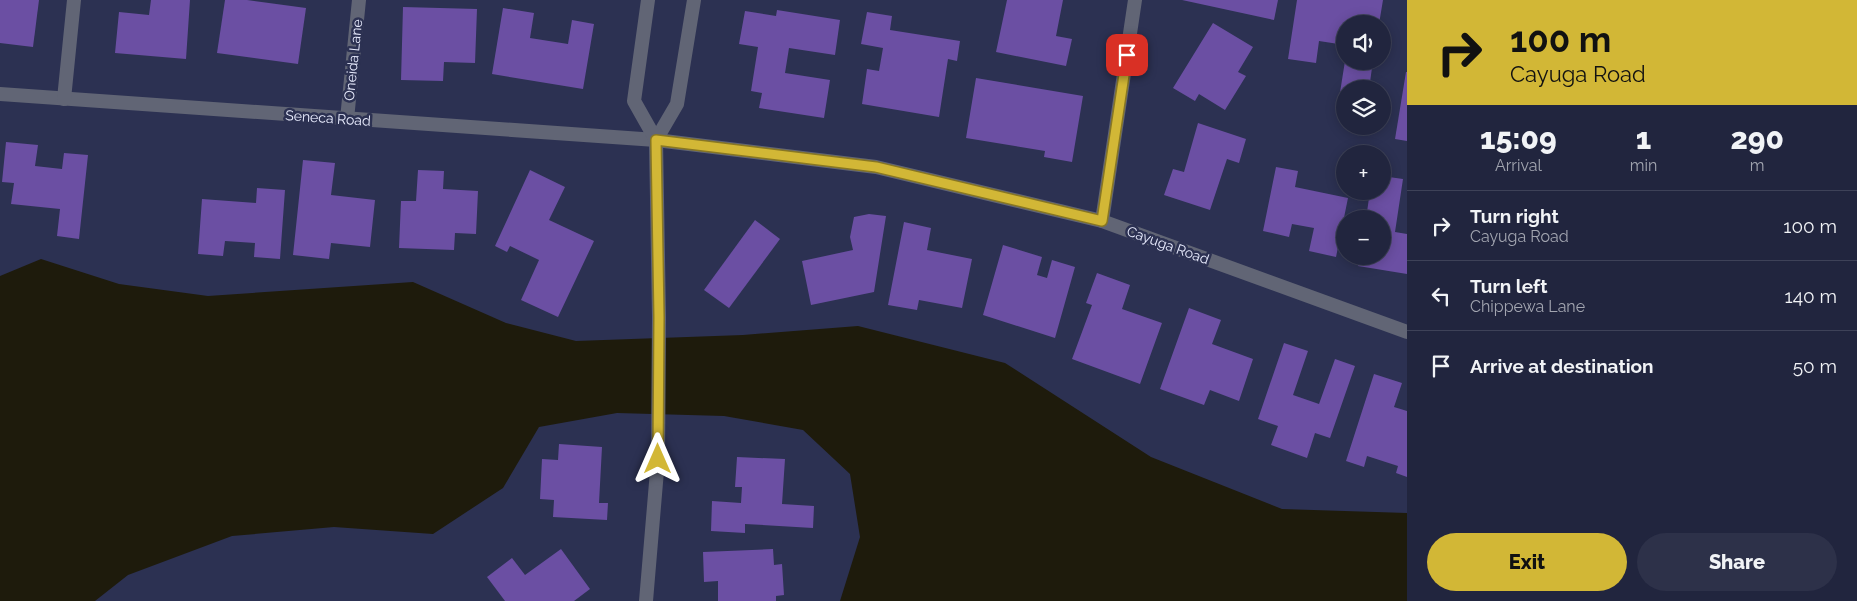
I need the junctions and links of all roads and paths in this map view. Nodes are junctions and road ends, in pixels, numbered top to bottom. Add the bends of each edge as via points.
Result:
1 (74, 0) edge
2 (360, 0) edge
3 (648, 0) edge
4 (694, 0) edge
5 (1135, 0) edge
6 (0, 94) edge
7 (64, 99) junction
8 (347, 119) junction
9 (656, 140) junction
10 (1102, 221) junction
11 (1407, 332) edge
12 (646, 601) edge

1 - 7 street
2 - 8 street, Oneida Lane
3 - 9 street via 634,101
4 - 9 street via 677,104
5 - 10 street
6 - 7 street, Seneca Road
7 - 8 street, Seneca Road
8 - 9 street, Seneca Road
9 - 10 street, Cayuga Road via 876,167
9 - 12 street via 658,459
10 - 11 street, Cayuga Road

